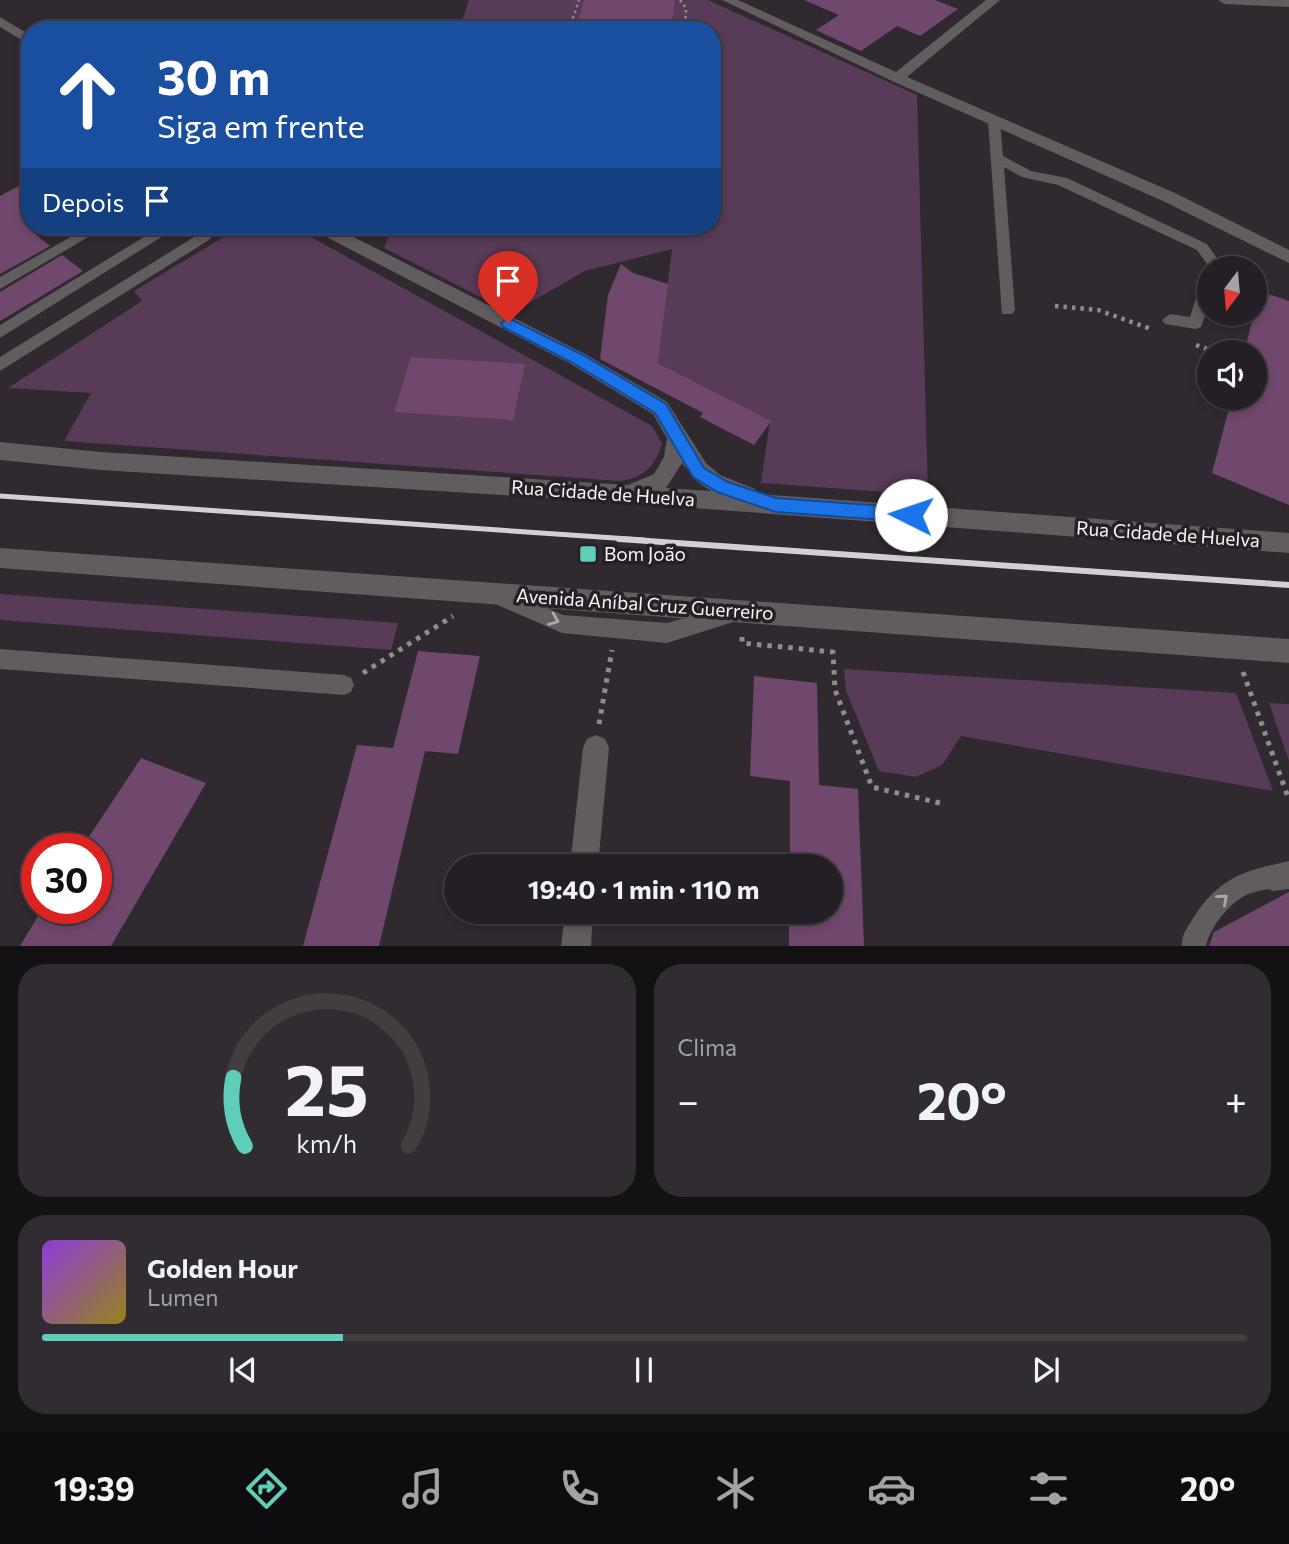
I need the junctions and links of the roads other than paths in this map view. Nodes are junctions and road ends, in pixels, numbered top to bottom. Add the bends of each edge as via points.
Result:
1 (728, 0) edge
2 (994, 0) edge
3 (1224, 0) edge
4 (1289, 3) edge
5 (0, 21) edge
6 (21, 35) edge
7 (897, 78) junction
8 (994, 121) junction
9 (997, 158) junction
10 (84, 235) edge
11 (157, 235) edge
12 (205, 235) edge
13 (337, 235) edge
14 (1208, 256) edge
15 (1289, 257) edge
16 (0, 284) edge
17 (1007, 310) dead end
18 (1197, 320) edge
19 (1167, 327) road end
20 (0, 332) edge
21 (0, 365) edge
22 (677, 438) junction
23 (0, 451) edge
24 (628, 494) junction
25 (776, 505) junction
26 (1289, 542) edge
27 (0, 558) edge
28 (491, 593) junction
29 (740, 611) junction
30 (1289, 651) edge
31 (0, 659) edge
32 (344, 685) road end
33 (596, 748) road end
34 (585, 854) edge
35 (1281, 876) edge
36 (578, 924) edge
37 (576, 946) edge
38 (1195, 946) edge

1 - 7 street
2 - 7 street
3 - 4 street
5 - 6 street
7 - 8 street
8 - 9 lane
8 - 15 street via 1169,197
9 - 14 lane via 1027,174 1062,181 1202,247
9 - 17 lane
10 - 16 lane
11 - 20 lane
12 - 21 lane
13 - 22 street via 578,359 660,408
18 - 19 lane
22 - 24 street via 674,459 661,480
22 - 25 street via 699,472 723,488
23 - 24 street, Rua Cidade de Huelva
24 - 25 street, Rua Cidade de Huelva
25 - 26 street, Rua Cidade de Huelva
27 - 28 street, Avenida Aníbal Cruz Guerreiro
28 - 29 street, Avenida Aníbal Cruz Guerreiro
28 -> 29 lane via 562,624 667,633
29 - 30 street, Avenida Aníbal Cruz Guerreiro
31 - 32 lane
33 - 34 street
38 -> 35 lane via 1193,941 1217,901 1249,879
36 - 37 street

